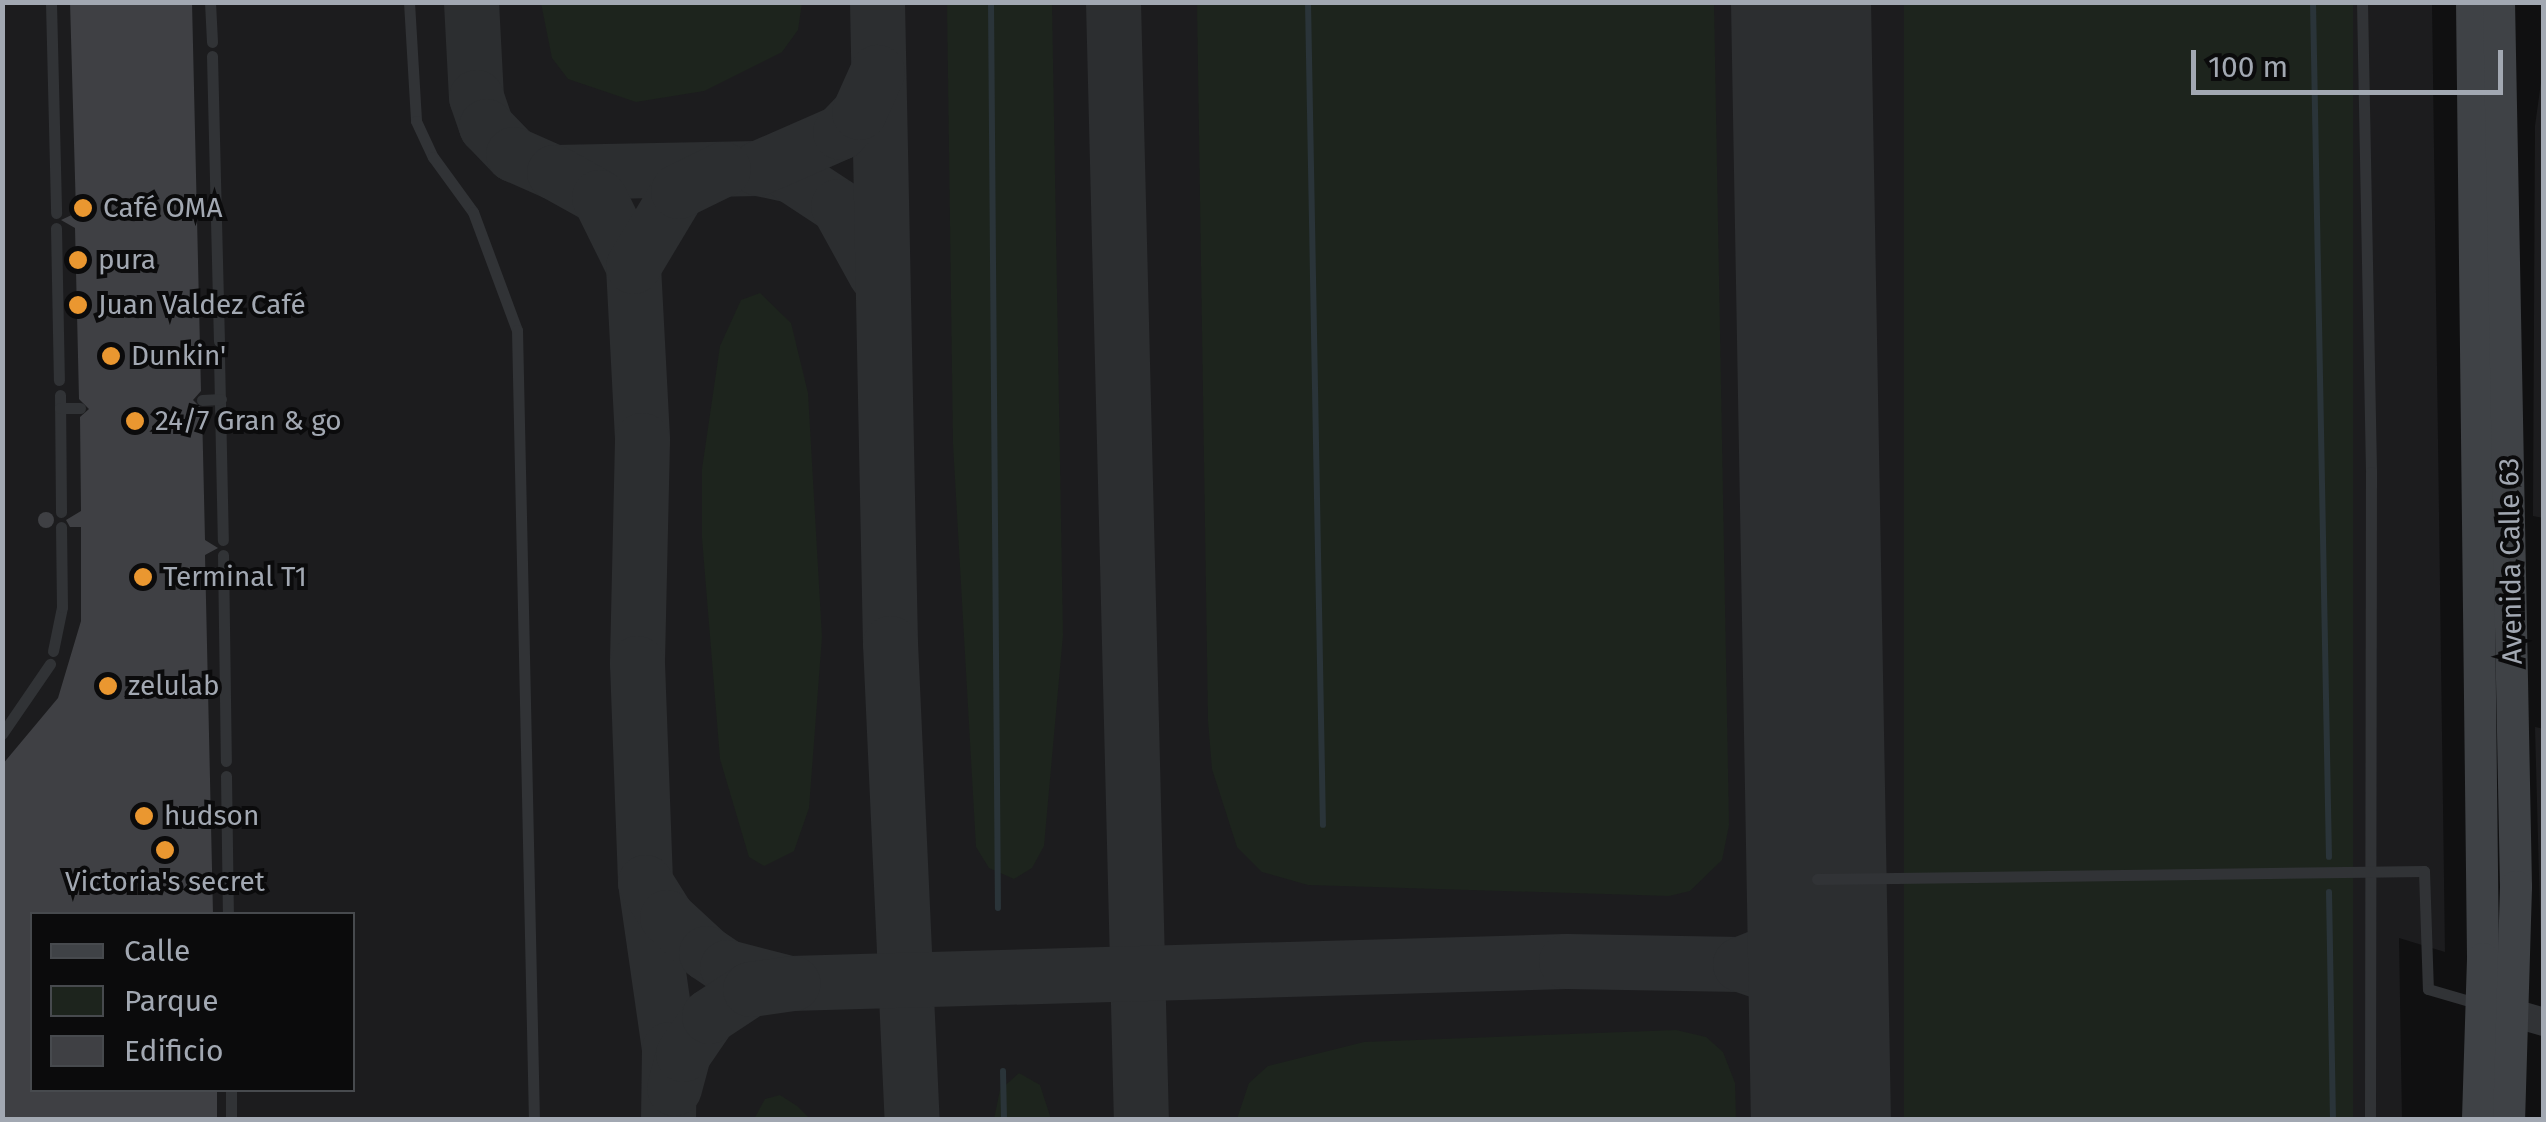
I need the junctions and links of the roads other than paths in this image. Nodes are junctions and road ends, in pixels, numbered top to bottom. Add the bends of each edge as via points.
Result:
1 (210, 2) edge
2 (409, 2) edge
3 (2362, 2) edge
4 (2472, 2) edge
5 (2499, 2) edge
6 (50, 3) edge
7 (212, 42) dead end
8 (212, 56) dead end
9 (56, 213) dead end
10 (56, 228) dead end
11 (219, 341) dead end
12 (219, 356) dead end
13 (59, 380) dead end
14 (221, 399) junction
15 (202, 400) dead end
16 (80, 408) dead end
17 (61, 512) dead end
18 (61, 527) dead end
19 (223, 540) dead end
20 (223, 555) dead end
21 (53, 651) dead end
22 (50, 664) dead end
23 (2, 734) edge
24 (226, 761) dead end
25 (226, 776) dead end
26 (2369, 872) junction
27 (1816, 879) dead end
28 (228, 912) edge
29 (2514, 1013) edge
30 (231, 1092) edge
31 (232, 1120) edge
32 (534, 1120) edge
33 (2370, 1120) edge
34 (2478, 1120) edge
35 (2509, 1120) edge

1 - 7 lane
2 - 32 lane via 416,121 473,212 517,330
3 - 26 lane via 2371,472
4 - 29 main road, Avenida Calle 63
5 - 29 main road, Avenida Calle 63
6 - 9 lane
8 - 11 lane
10 - 13 lane
12 - 14 lane
14 - 15 lane
14 - 19 lane
16 - 17 lane via 60,402
18 - 21 lane via 62,607
20 - 24 lane
22 - 23 lane
25 - 28 lane
26 - 27 lane
26 - 29 lane via 2424,871 2428,989
26 - 33 lane
29 - 34 main road, Avenida Calle 63
29 - 35 main road, Avenida Calle 63
30 - 31 lane

